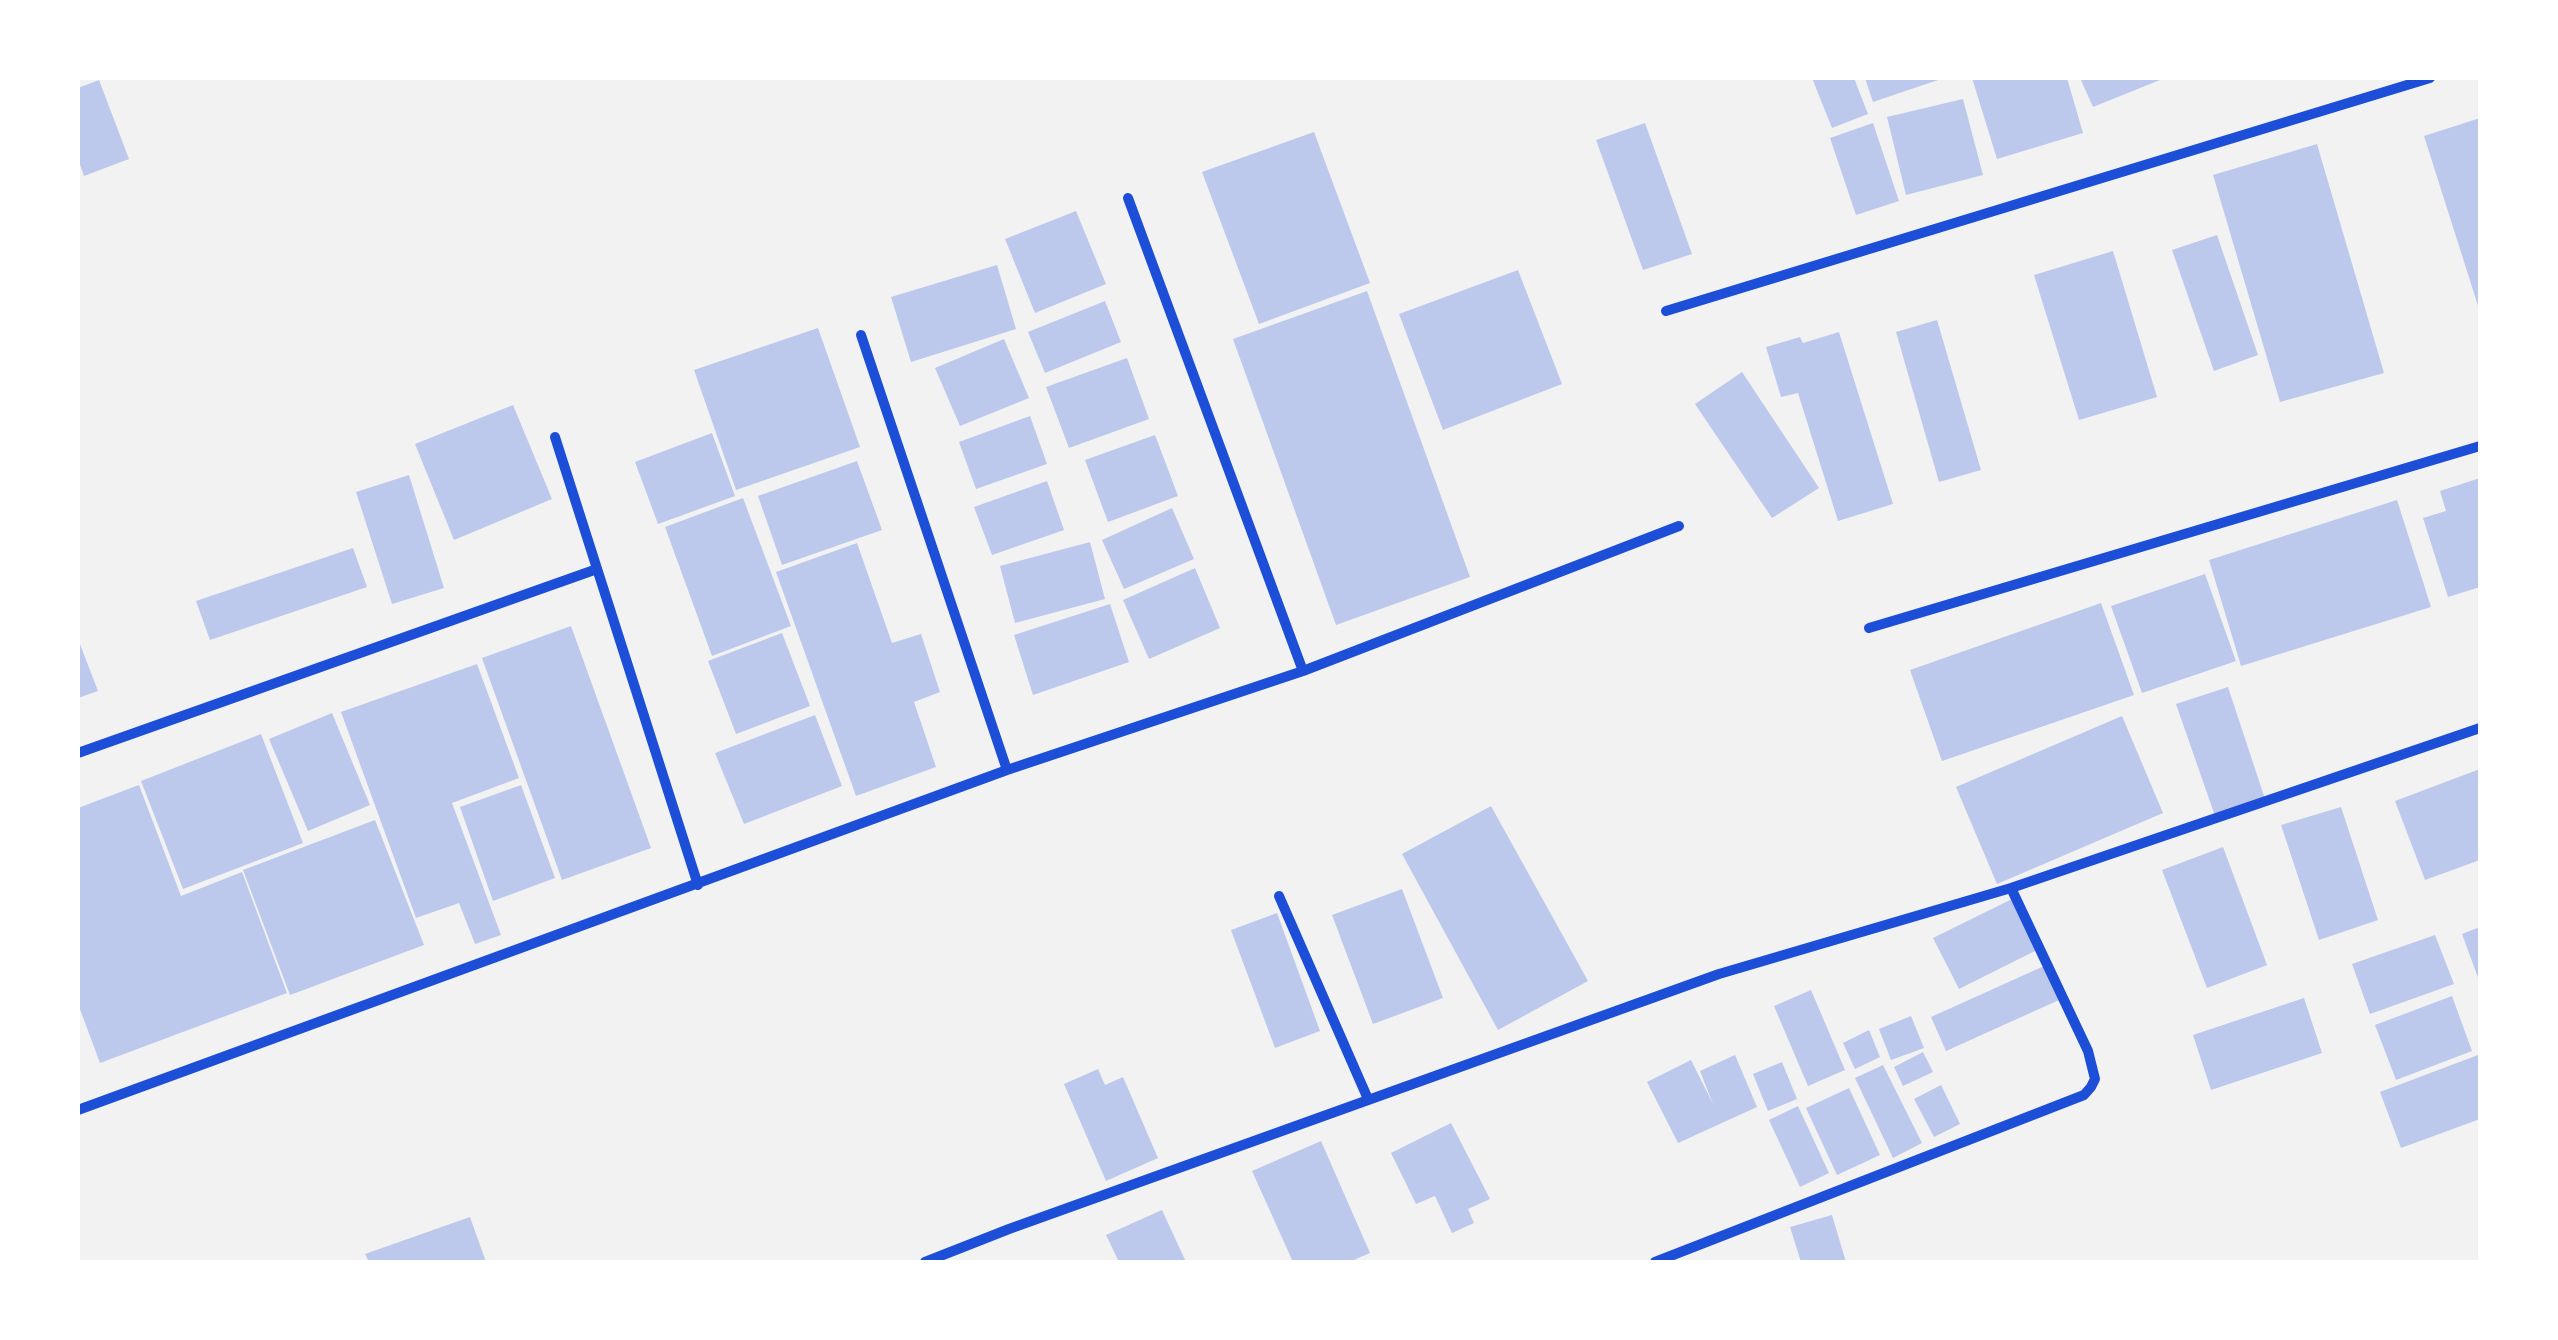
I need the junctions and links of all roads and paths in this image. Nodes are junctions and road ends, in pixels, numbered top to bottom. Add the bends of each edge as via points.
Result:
1 (2430, 78) edge
2 (1128, 198) dead end
3 (1666, 311) dead end
4 (861, 335) dead end
5 (555, 437) dead end
6 (2480, 446) edge
7 (1679, 526) dead end
8 (597, 569) junction
9 (1870, 628) dead end
10 (1303, 671) junction
11 (2480, 728) edge
12 (78, 753) edge
13 (1007, 770) junction
14 (698, 886) junction
15 (2011, 888) junction
16 (1278, 896) dead end
17 (1368, 1099) junction
18 (78, 1110) edge
19 (926, 1262) edge
20 (1655, 1262) edge

1 - 3 street
2 - 10 street
4 - 13 street
5 - 8 street
6 - 9 street
7 - 10 street
8 - 12 street
8 - 14 street
10 - 13 street
11 - 15 street
13 - 14 street
14 - 18 street
15 - 17 street via 1719,974
15 - 20 street via 2088,1051 2096,1079 2084,1095
16 - 17 street
17 - 19 street

